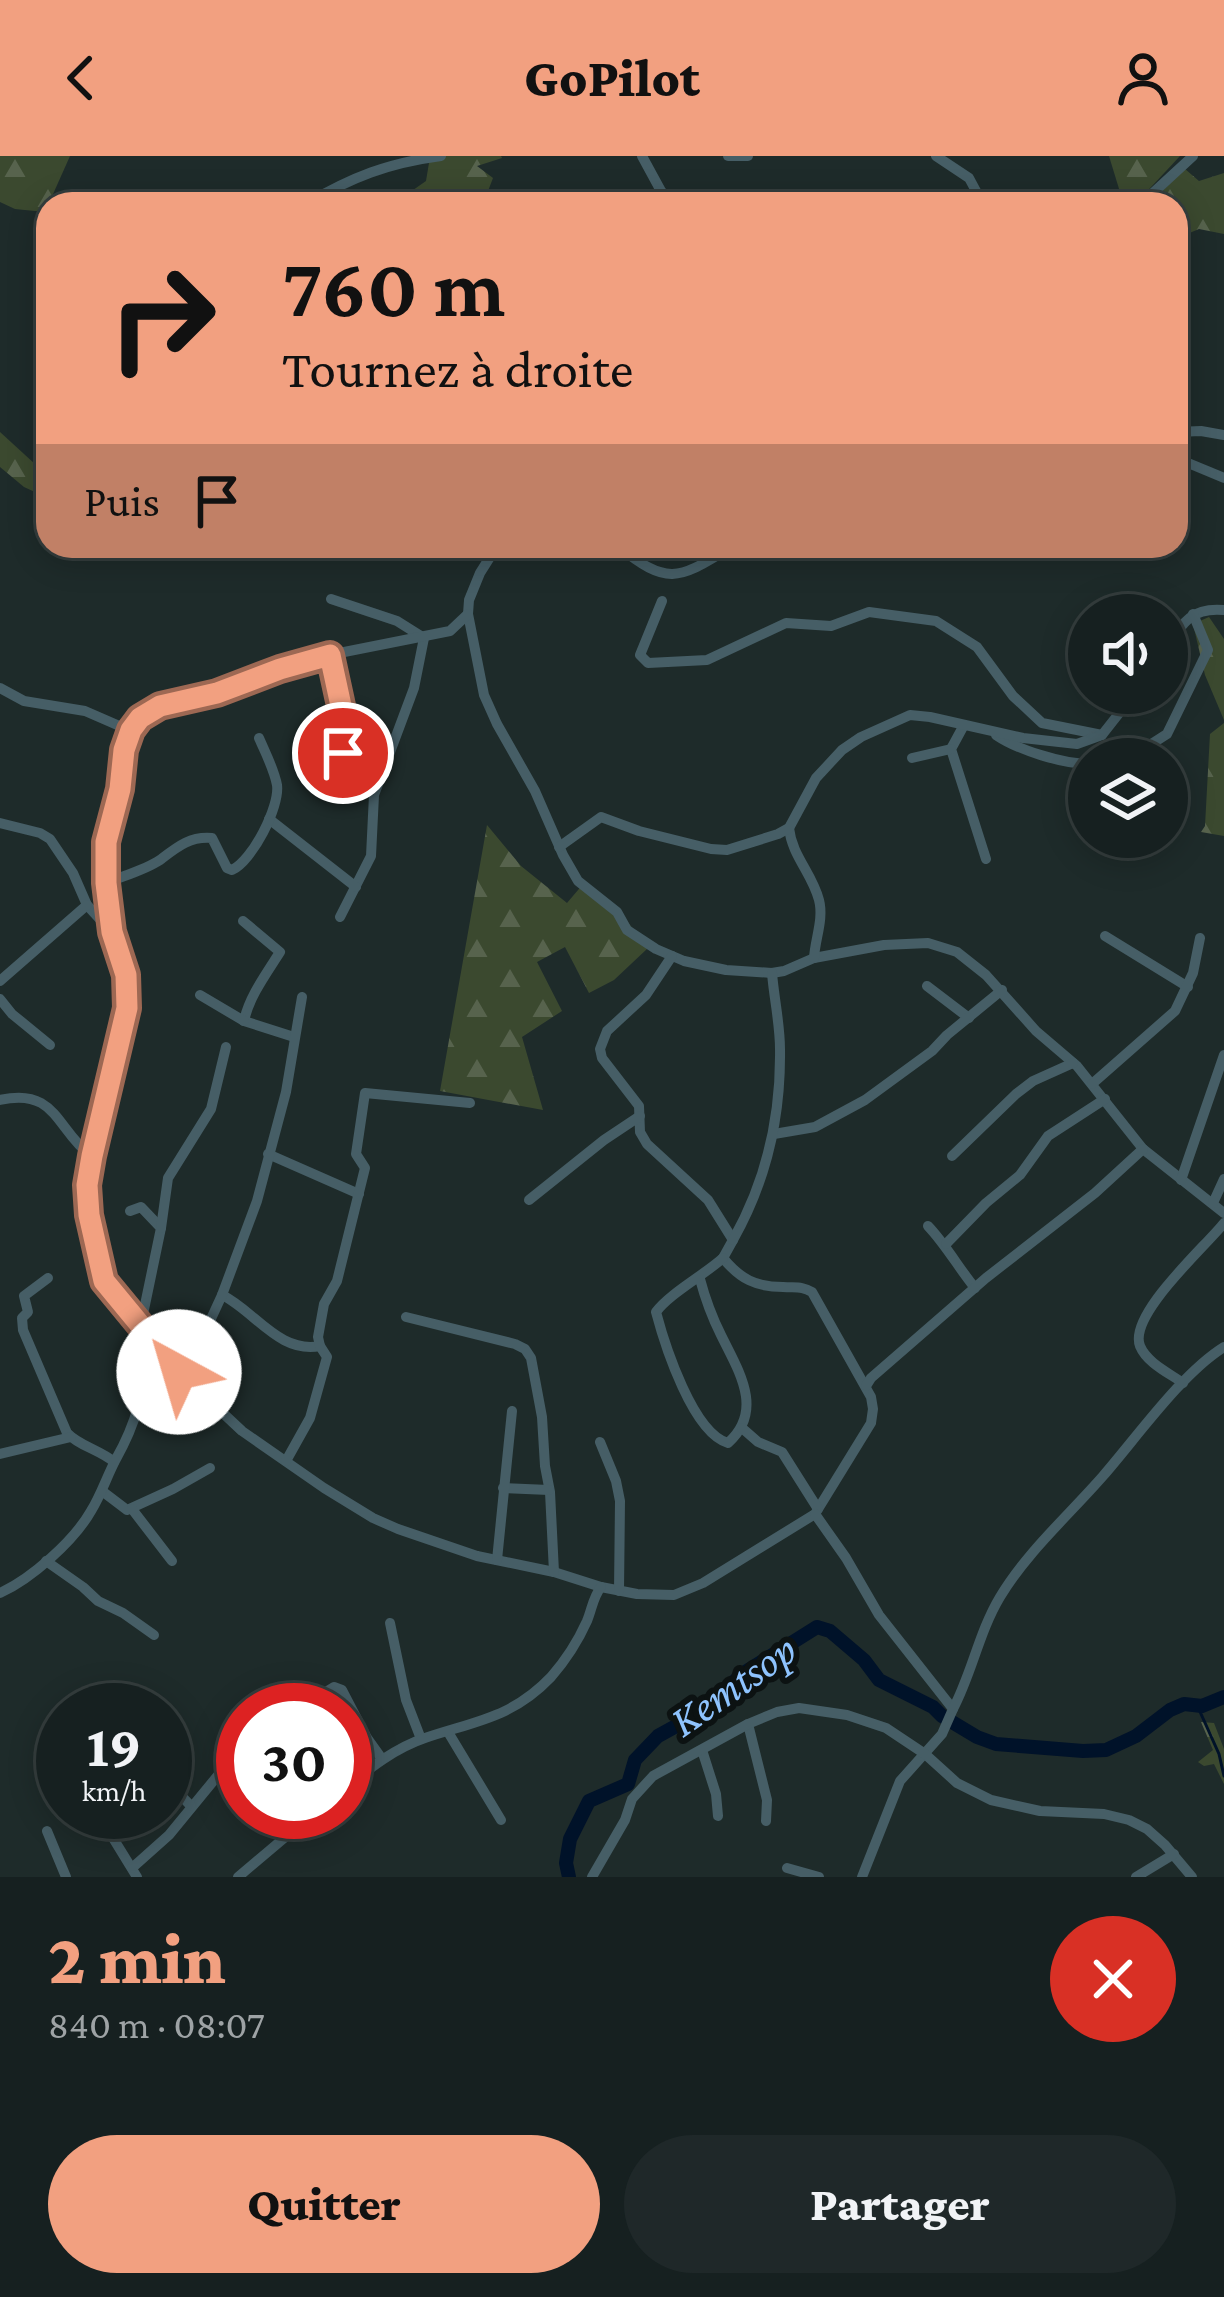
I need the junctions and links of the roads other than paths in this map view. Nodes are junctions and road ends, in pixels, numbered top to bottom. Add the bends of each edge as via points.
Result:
1 (441, 156) edge
2 (642, 156) edge
3 (728, 156) edge
4 (748, 156) edge
5 (936, 156) edge
6 (1193, 156) edge
7 (326, 192) edge
8 (663, 192) edge
9 (977, 192) edge
10 (1154, 192) edge
11 (1188, 432) edge
12 (1224, 435) edge
13 (1188, 463) edge
14 (1224, 478) edge
15 (489, 558) edge
16 (635, 558) edge
17 (712, 558) edge
18 (332, 599) dead end
19 (662, 601) dead end
20 (1224, 610) edge
21 (468, 614) junction
22 (1193, 614) junction
23 (1188, 620) edge
24 (424, 638) junction
25 (330, 655) junction
26 (0, 688) edge
27 (1118, 714) edge
28 (964, 725) junction
29 (987, 728) junction
30 (131, 730) junction
31 (1102, 735) junction
32 (259, 738) dead end
33 (1161, 738) edge
34 (950, 749) junction
35 (912, 758) dead end
36 (1068, 762) edge
37 (324, 788) dead end
38 (269, 819) junction
39 (0, 824) edge
40 (789, 828) junction
41 (559, 847) junction
42 (986, 859) dead end
43 (106, 883) junction
44 (356, 887) junction
45 (87, 905) junction
46 (340, 917) dead end
47 (243, 920) dead end
48 (112, 932) junction
49 (1105, 936) dead end
50 (1200, 938) dead end
51 (672, 956) junction
52 (814, 958) junction
53 (772, 973) junction
54 (0, 981) edge
55 (927, 986) dead end
56 (1188, 987) junction
57 (1002, 990) junction
58 (200, 995) dead end
59 (302, 997) dead end
60 (0, 999) edge
61 (969, 1018) junction
62 (244, 1022) junction
63 (294, 1037) junction
64 (50, 1045) dead end
65 (226, 1047) dead end
66 (1224, 1055) edge
67 (1073, 1063) junction
68 (1092, 1084) junction
69 (0, 1100) edge
70 (1105, 1100) junction
71 (470, 1103) dead end
72 (640, 1116) junction
73 (774, 1134) junction
74 (1142, 1149) junction
75 (268, 1154) junction
76 (92, 1156) junction
77 (952, 1156) dead end
78 (1224, 1179) edge
79 (1181, 1180) junction
80 (359, 1194) junction
81 (530, 1200) dead end
82 (1213, 1203) junction
83 (130, 1210) dead end
84 (1224, 1213) edge
85 (1224, 1223) edge
86 (928, 1226) dead end
87 (161, 1228) junction
88 (733, 1240) junction
89 (946, 1244) junction
90 (723, 1258) junction
91 (47, 1278) dead end
92 (700, 1279) junction
93 (975, 1288) junction
94 (222, 1295) junction
95 (406, 1317) dead end
96 (144, 1328) junction
97 (320, 1346) junction
98 (1224, 1347) edge
99 (179, 1372) junction
100 (1183, 1383) junction
101 (866, 1386) junction
102 (512, 1411) dead end
103 (742, 1428) junction
104 (71, 1437) junction
105 (600, 1442) dead end
106 (0, 1454) edge
107 (286, 1461) junction
108 (114, 1462) junction
109 (210, 1468) dead end
110 (503, 1488) junction
111 (549, 1490) junction
112 (102, 1491) junction
113 (132, 1509) junction
114 (817, 1512) junction
115 (496, 1560) junction
116 (46, 1561) junction
117 (172, 1561) dead end
118 (554, 1572) junction
119 (601, 1587) junction
120 (619, 1591) junction
121 (0, 1593) edge
122 (390, 1623) dead end
123 (154, 1635) dead end
124 (952, 1711) junction
125 (748, 1724) junction
126 (448, 1732) junction
127 (421, 1739) junction
128 (372, 1745) edge
129 (702, 1750) junction
130 (925, 1754) junction
131 (382, 1759) junction
132 (372, 1767) edge
133 (216, 1777) edge
134 (192, 1803) edge
135 (718, 1816) dead end
136 (501, 1820) dead end
137 (766, 1821) dead end
138 (50, 1839) edge
139 (114, 1839) edge
140 (165, 1839) edge
141 (283, 1839) edge
142 (1174, 1854) junction
143 (788, 1868) dead end
144 (135, 1873) edge
145 (65, 1877) edge
146 (238, 1877) edge
147 (592, 1877) edge
148 (819, 1877) edge
149 (862, 1877) edge
150 (1136, 1877) edge
151 (1192, 1877) edge

1 - 7 street via 401,161
2 - 8 street
3 - 4 street
5 - 9 street
6 - 10 street
11 - 12 street
13 - 14 street
15 - 21 street
16 - 17 street via 662,573 685,574
18 - 24 street
19 - 31 street via 640,655 648,663 707,661 786,622 831,626 868,612 936,621 977,647 1042,723
20 - 22 street
21 - 24 street via 450,631
21 - 41 street via 484,695
22 - 23 street
22 - 33 street via 1208,650
24 - 25 street
24 - 44 street via 374,795 371,856
25 - 30 street via 160,706
25 - 37 street via 343,753
26 - 30 street
27 - 31 street
28 - 29 street
28 - 34 street
28 - 40 street via 910,715 861,737 827,764
29 - 31 street via 1077,744
29 - 36 street
30 - 43 street via 106,842
32 - 38 street via 278,788
34 - 35 street
34 - 42 street
38 - 43 street via 235,869 207,836
38 - 44 street
39 - 45 street via 50,838
40 - 41 street via 727,850 601,817
40 - 52 street via 820,905
41 - 51 street via 578,880 627,930
43 - 48 street
44 - 46 street
45 - 48 street
45 - 54 street
47 - 62 street via 280,952
48 - 76 street via 127,1008
49 - 56 street
50 - 56 street
51 - 53 street
51 - 72 street via 600,1049
52 - 53 street
52 - 57 street via 928,943 957,952
53 - 73 street via 780,1046
55 - 61 street
56 - 68 street via 1174,1012
57 - 61 street
57 - 67 street
58 - 62 street
59 - 63 street
60 - 64 street
61 - 73 street via 865,1100 815,1127
62 - 63 street
63 - 75 street
65 - 87 street via 211,1109 168,1178
66 - 79 street
67 - 68 street
67 - 77 street via 1016,1094
68 - 70 street
69 - 76 street via 23,1096 45,1104
70 - 74 street
70 - 89 street via 1048,1136
71 - 80 street via 365,1093
72 - 81 street
72 - 88 street via 647,1144 708,1200
73 - 88 street
74 - 79 street
74 - 93 street
75 - 80 street
75 - 94 street
76 - 96 street via 87,1194 99,1269
78 - 82 street
79 - 82 street
80 - 97 street via 324,1304
82 - 84 street
83 - 87 street via 141,1207
85 - 100 street via 1151,1305 1138,1332 1152,1362
86 - 89 street
87 - 96 street
88 - 90 street
89 - 93 street
90 - 92 street
90 - 101 street via 747,1281 812,1292
91 - 104 street via 24,1296 21,1321
92 - 103 street via 742,1376
92 - 103 street via 658,1307 661,1330 714,1436 728,1443
93 - 101 street
94 - 97 street via 286,1341
94 - 99 street
95 - 111 street via 525,1349
96 - 99 street
96 - 108 street via 137,1410
97 - 107 street via 327,1357 310,1418
98 - 100 street
99 - 107 street
100 - 124 street via 1025,1559 979,1637
101 - 114 street via 871,1424
102 - 110 street
103 - 114 street via 782,1452
104 - 106 street
104 - 108 street
105 - 120 street via 620,1501
107 - 115 street via 373,1518
108 - 112 street
109 - 113 street
110 - 111 street
110 - 115 street
111 - 118 street
112 - 113 street
112 - 116 street
113 - 117 street
114 - 120 street via 693,1588
114 - 124 street via 879,1615
115 - 118 street
116 - 121 street
116 - 123 street
118 - 119 street
119 - 120 street
119 - 126 street via 553,1675 500,1715
122 - 127 street
124 - 130 street
125 - 129 street
125 - 130 street via 787,1709 823,1710 878,1724
125 - 137 street
126 - 127 street
126 - 136 street
127 - 131 street
128 - 131 street
129 - 135 street
129 - 147 street via 641,1786
130 - 142 street via 991,1800 1129,1820
130 - 149 street via 900,1781
131 - 132 street
133 - 134 street
138 - 145 street
139 - 144 street
140 - 144 street
141 - 146 street
142 - 150 street
142 - 151 street
143 - 148 street

